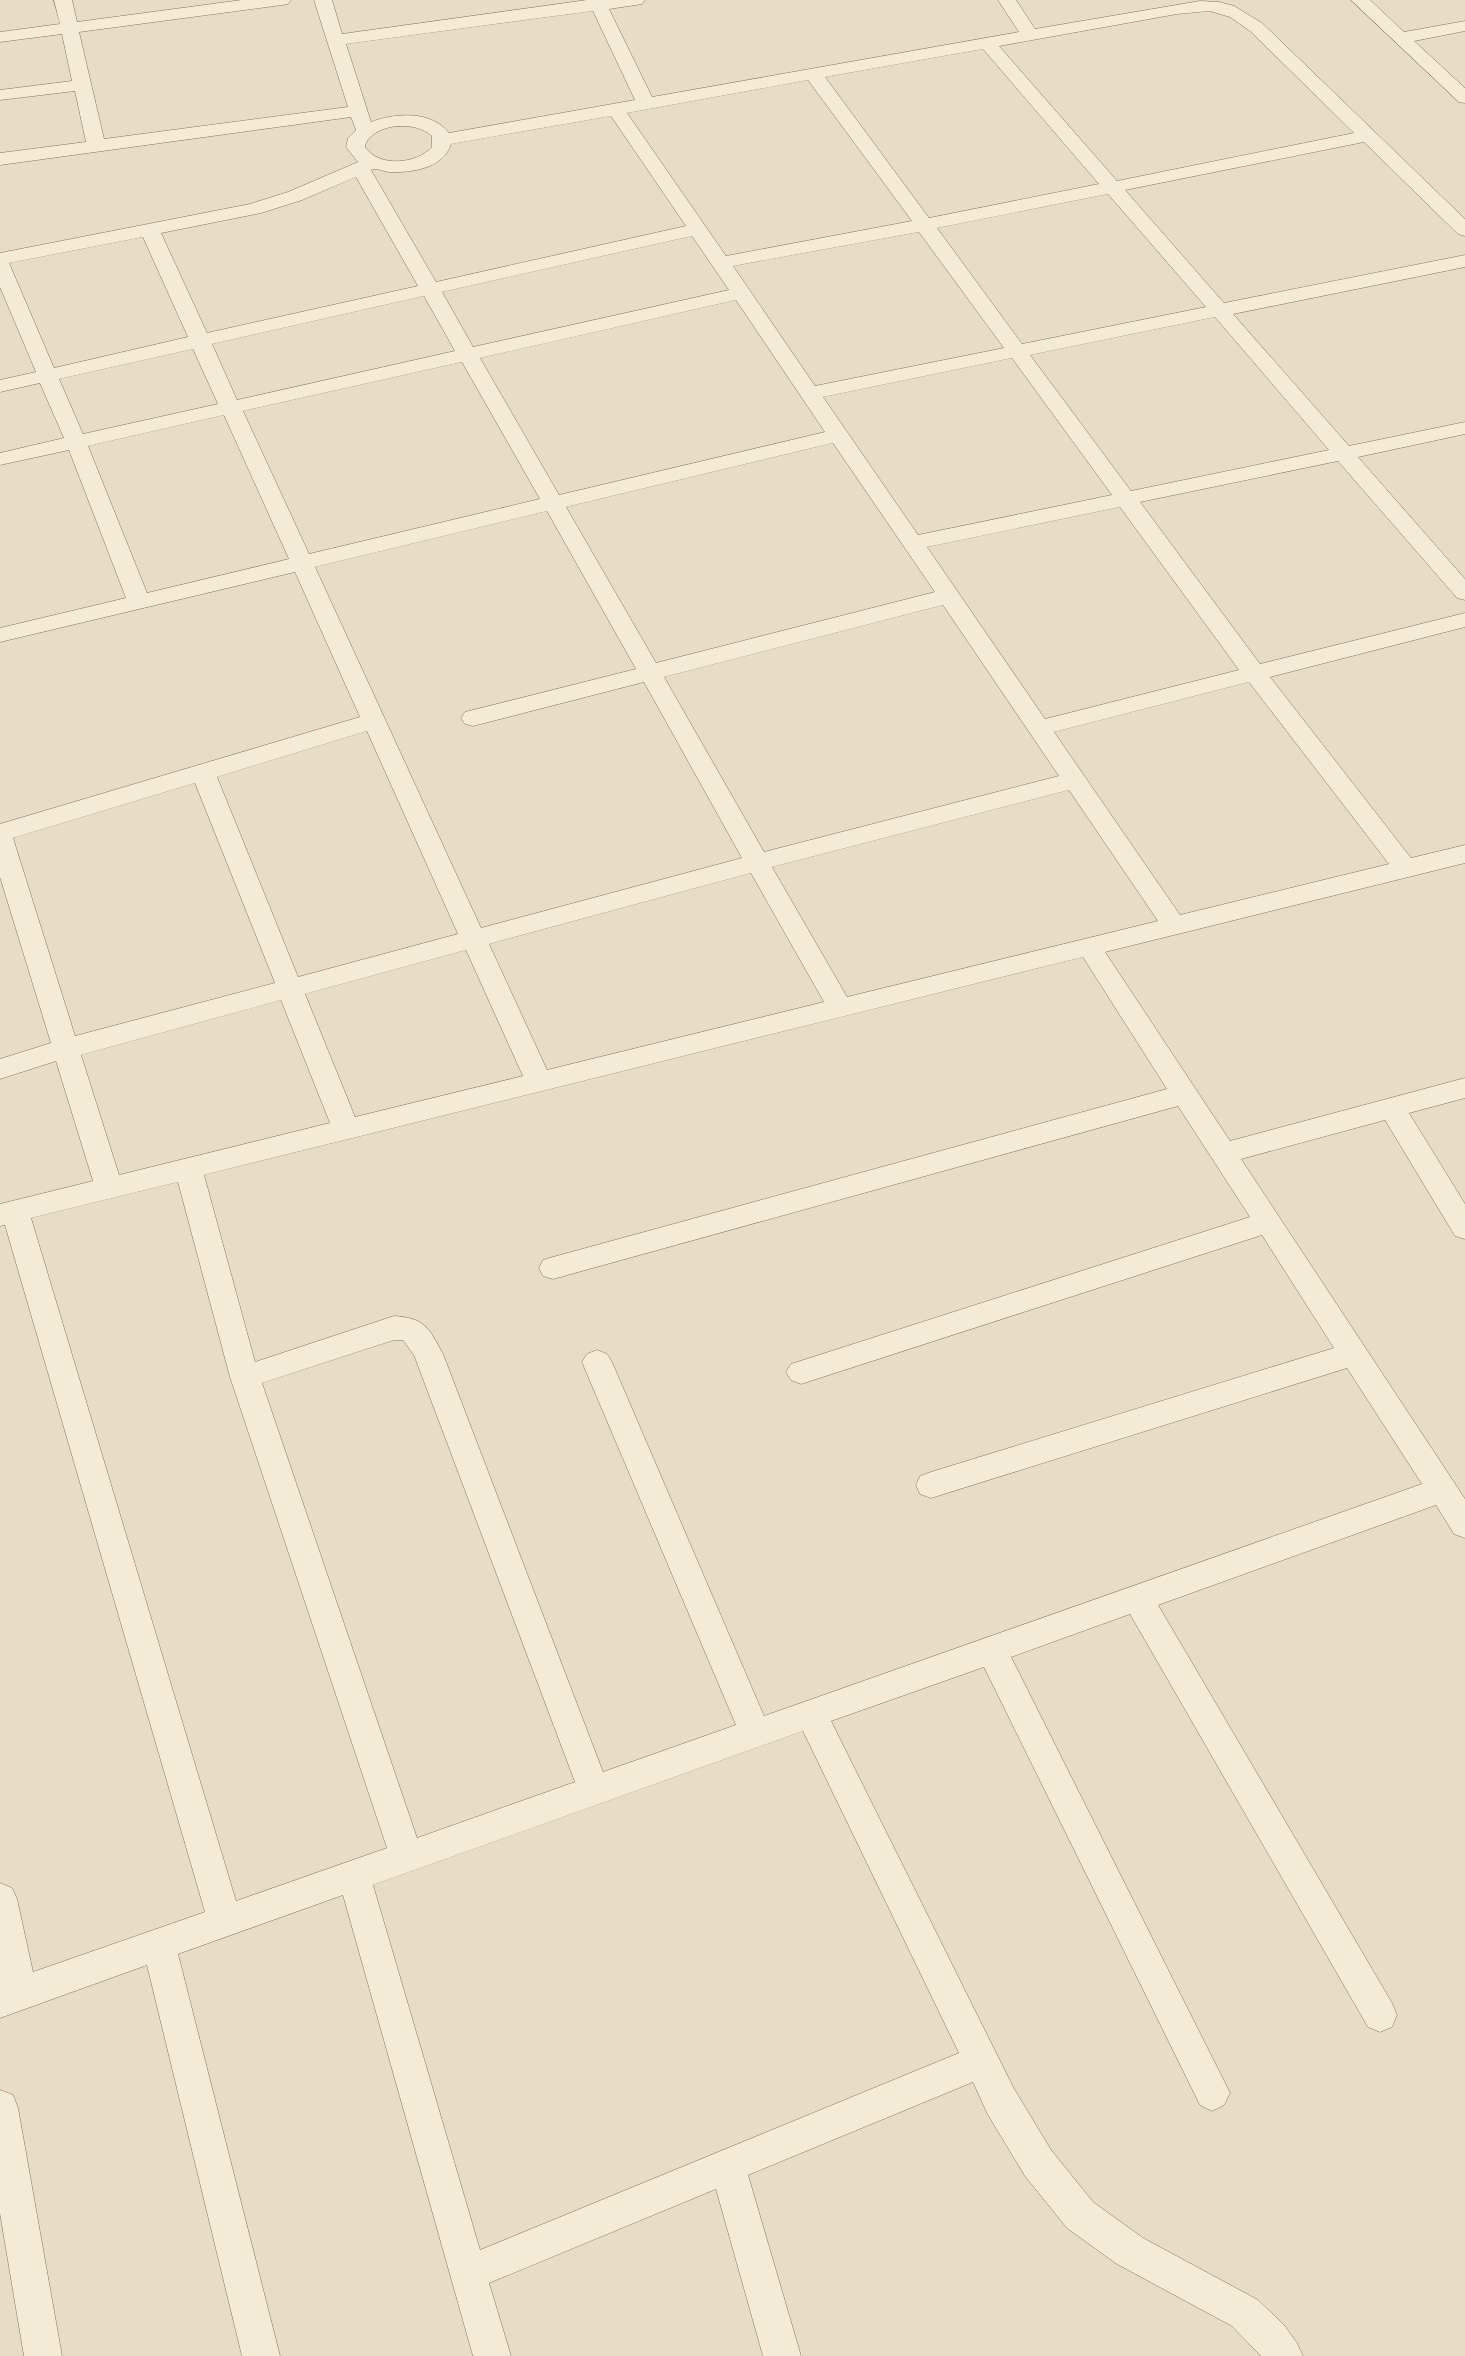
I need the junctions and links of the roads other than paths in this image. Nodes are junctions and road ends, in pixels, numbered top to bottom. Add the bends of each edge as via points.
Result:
1 (64, 0) edge
2 (282, 0) edge
3 (323, 0) edge
4 (636, 0) edge
5 (1006, 0) edge
6 (1360, 0) edge
7 (597, 2) edge
8 (1221, 3) edge
9 (1173, 5) edge
10 (1465, 26) edge
11 (70, 28) junction
12 (1031, 36) junction
13 (0, 37) edge
14 (1400, 38) junction
15 (336, 40) junction
16 (987, 43) junction
17 (812, 74) junction
18 (82, 85) junction
19 (0, 95) edge
20 (1465, 98) edge
21 (646, 104) junction
22 (616, 110) junction
23 (358, 111) junction
24 (364, 131) junction
25 (1367, 136) junction
26 (443, 140) junction
27 (96, 146) junction
28 (0, 159) edge
29 (365, 166) junction
30 (1112, 187) junction
31 (924, 225) junction
32 (698, 229) junction
33 (149, 230) junction
34 (1465, 230) edge
35 (0, 259) edge
36 (1465, 261) edge
37 (720, 263) junction
38 (0, 264) edge
39 (430, 290) junction
40 (741, 293) junction
41 (1219, 310) junction
42 (201, 341) junction
43 (1016, 351) junction
44 (467, 354) junction
45 (47, 375) junction
46 (0, 386) edge
47 (810, 393) junction
48 (231, 407) junction
49 (1465, 428) edge
50 (838, 435) junction
51 (76, 442) junction
52 (1344, 454) junction
53 (0, 459) edge
54 (1126, 499) junction
55 (553, 503) junction
56 (913, 543) junction
57 (302, 563) junction
58 (1465, 593) edge
59 (949, 596) junction
60 (138, 602) junction
61 (1465, 620) edge
62 (0, 635) edge
63 (650, 673) junction
64 (1254, 673) junction
65 (473, 718) dead end
66 (375, 721) junction
67 (1039, 728) junction
68 (203, 772) junction
69 (1075, 780) junction
70 (0, 832) edge
71 (0, 837) edge
72 (1465, 854) edge
73 (758, 862) junction
74 (1406, 869) junction
75 (1174, 926) junction
76 (474, 940) junction
77 (1089, 946) junction
78 (290, 990) junction
79 (840, 1008) junction
80 (65, 1048) junction
81 (0, 1068) edge
82 (539, 1082) junction
83 (1465, 1088) edge
84 (1185, 1094) junction
85 (1392, 1108) junction
86 (346, 1129) junction
87 (1224, 1153) junction
88 (188, 1168) junction
89 (109, 1188) junction
90 (8, 1213) edge
91 (1269, 1222) junction
92 (1465, 1228) edge
93 (553, 1268) dead end
94 (1355, 1354) junction
95 (597, 1362) dead end
96 (801, 1372) dead end
97 (246, 1377) junction
98 (931, 1485) dead end
99 (1442, 1490) junction
100 (1465, 1525) edge
101 (1137, 1598) junction
102 (991, 1649) junction
103 (811, 1714) junction
104 (755, 1733) junction
105 (594, 1790) junction
106 (407, 1857) junction
107 (354, 1876) junction
108 (0, 1898) edge
109 (225, 1922) junction
110 (159, 1945) junction
111 (10, 1998) edge
112 (1380, 2016) dead end
113 (981, 2061) junction
114 (1212, 2093) dead end
115 (0, 2108) edge
116 (727, 2166) junction
117 (469, 2273) junction
118 (44, 2356) edge
119 (261, 2356) edge
120 (492, 2356) edge
121 (782, 2356) edge
122 (1284, 2356) edge

1 - 11 street
2 - 11 street
3 - 15 street
4 - 7 street
5 - 12 street
6 - 14 street
7 - 15 street
7 - 21 street
8 - 9 street
8 - 25 street via 1256,27
9 - 12 street
10 - 14 street
11 - 13 street
11 - 18 street
12 - 16 street
14 - 20 street
15 - 23 street
16 - 17 street
16 - 30 street
17 - 21 street
17 - 31 street
18 - 19 street
18 - 27 street
21 - 22 street
22 - 26 street
22 - 32 street
23 - 24 street
23 - 27 street
24 - 26 street via 390,121 420,122 440,133
24 - 29 street via 355,145
25 - 30 street
25 - 34 street
26 - 29 street via 438,154 420,164
27 - 28 street
29 - 33 street via 295,196 254,209
29 - 39 street
30 - 31 street
30 - 41 street
31 - 37 street
31 - 43 street
32 - 37 street
32 - 39 street
33 - 35 street
33 - 42 street
36 - 41 street
37 - 40 street
38 - 45 street
39 - 42 street
39 - 44 street
40 - 44 street
40 - 47 street
41 - 43 street
41 - 52 street
42 - 45 street
42 - 48 street
43 - 47 street
43 - 54 street
44 - 48 street
44 - 55 street
45 - 46 street
45 - 51 street
47 - 50 street
48 - 51 street
48 - 57 street
49 - 52 street
50 - 55 street
50 - 56 street
51 - 53 street
51 - 60 street
52 - 54 street
52 - 58 street
54 - 56 street
54 - 64 street
55 - 57 street
55 - 63 street
56 - 59 street
57 - 60 street
57 - 66 street
59 - 63 street
59 - 67 street
60 - 62 street
61 - 64 street
63 - 65 street
63 - 73 street
64 - 67 street
64 - 74 street
66 - 68 street
66 - 76 street
67 - 69 street
68 - 70 street
68 - 78 street
69 - 73 street
69 - 75 street
71 - 80 street
72 - 74 street
73 - 76 street
73 - 79 street
74 - 75 street
75 - 77 street
76 - 78 street
76 - 82 street
77 - 79 street
77 - 84 street
78 - 80 street
78 - 86 street
79 - 82 street
80 - 81 street
80 - 89 street
82 - 86 street
83 - 85 street
84 - 87 street
84 - 93 street
85 - 87 street
85 - 92 street
86 - 88 street
87 - 91 street
88 - 89 street
88 - 97 street
89 - 90 street
90 - 109 street
91 - 94 street
91 - 96 street
94 - 98 street
94 - 99 street
95 - 104 street
97 - 105 street via 394,1328 410,1329 420,1339
97 - 106 street
99 - 100 street
99 - 101 street
101 - 102 street
101 - 112 street
102 - 103 street
102 - 114 street
103 - 104 street
103 - 113 street
104 - 105 street
105 - 106 street
106 - 107 street
107 - 109 street
107 - 117 street
108 - 111 street
109 - 110 street
110 - 111 street
110 - 119 street
113 - 116 street
113 - 122 street via 1038,2164 1080,2215 1130,2251 1245,2312 1272,2338
115 - 118 street
116 - 117 street
116 - 121 street
117 - 120 street

